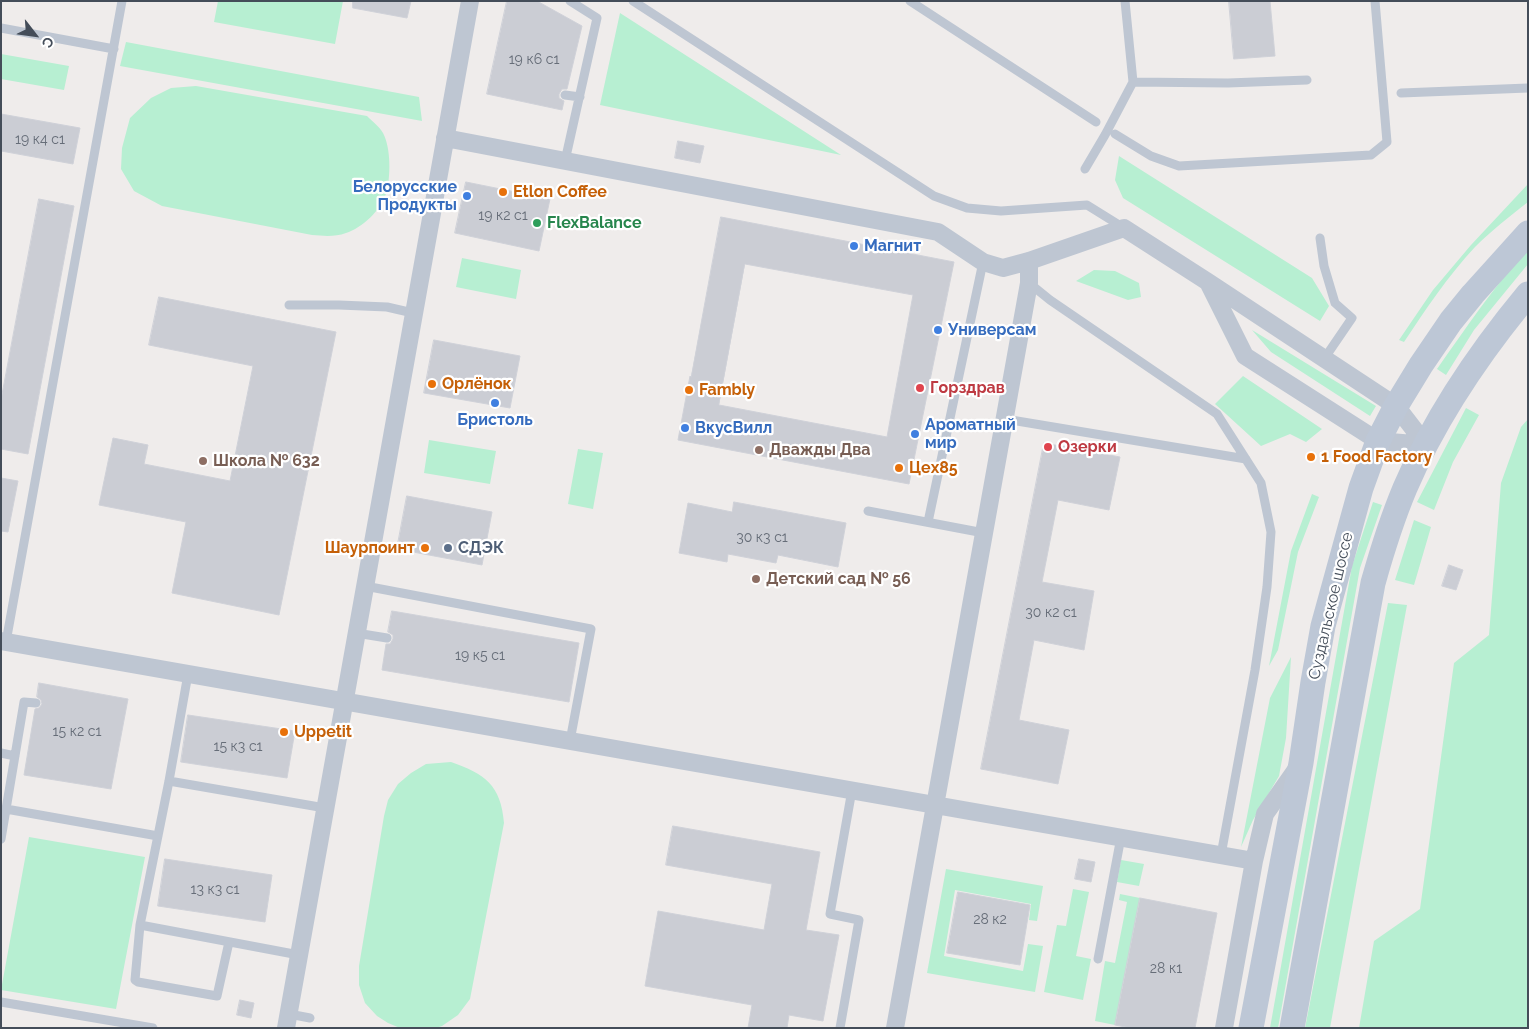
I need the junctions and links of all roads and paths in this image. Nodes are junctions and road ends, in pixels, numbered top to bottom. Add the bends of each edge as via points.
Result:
1 (122, 1) edge
2 (470, 1) edge
3 (570, 1) edge
4 (633, 1) edge
5 (910, 1) edge
6 (1125, 1) edge
7 (1375, 1) edge
8 (1, 28) edge
9 (114, 50) junction
10 (1307, 80) dead end
11 (1133, 82) junction
12 (1528, 88) edge
13 (1401, 93) dead end
14 (565, 95) dead end
15 (580, 97) junction
16 (1096, 122) dead end
17 (1116, 134) dead end
18 (445, 138) junction
19 (565, 161) junction
20 (1084, 169) dead end
21 (1124, 228) junction
22 (1528, 233) edge
23 (1320, 238) dead end
24 (1029, 261) junction
25 (983, 262) junction
26 (1208, 282) junction
27 (1029, 283) junction
28 (1528, 294) edge
29 (290, 305) dead end
30 (414, 312) junction
31 (1324, 359) junction
32 (1396, 406) junction
33 (1005, 419) junction
34 (1378, 441) junction
35 (1426, 445) junction
36 (1246, 459) junction
37 (868, 511) dead end
38 (928, 522) junction
39 (984, 533) junction
40 (364, 586) junction
41 (356, 633) junction
42 (387, 638) dead end
43 (3, 642) edge
44 (188, 674) junction
45 (344, 701) junction
46 (36, 704) dead end
47 (570, 741) junction
48 (1, 753) edge
49 (15, 756) junction
50 (1301, 763) junction
51 (169, 781) junction
52 (852, 790) junction
53 (935, 805) junction
54 (325, 808) junction
55 (6, 809) junction
56 (158, 836) junction
57 (1121, 837) junction
58 (1, 839) edge
59 (1220, 855) junction
60 (1254, 860) junction
61 (140, 925) junction
62 (228, 942) junction
63 (299, 955) junction
64 (1098, 960) dead end
65 (1, 1002) edge
66 (310, 1018) dead end
67 (288, 1021) edge
68 (153, 1028) edge
69 (840, 1028) edge
70 (895, 1028) edge
71 (1224, 1028) edge
72 (1251, 1028) edge
73 (1292, 1028) edge

1 - 9 lane
2 - 18 street
3 - 15 lane via 597,18
4 - 21 lane via 934,196 968,208 1001,211 1087,205
5 - 16 lane
6 - 11 lane
7 - 17 lane via 1387,142 1371,155 1179,166 1151,156
8 - 9 lane
9 - 43 lane
10 - 11 lane
11 - 20 lane
12 - 13 lane
14 - 15 lane
15 - 19 lane
18 - 19 street
18 - 30 street
19 - 25 street via 938,232
21 - 24 street
21 - 26 street
22 - 32 main road, Суздальское шоссе via 1451,321
23 - 31 lane via 1335,303 1352,318
24 - 25 street via 1003,268
24 - 27 street
25 - 38 lane
26 - 31 street
26 - 34 street via 1245,356
27 - 33 street
27 - 36 lane via 1217,414
28 - 35 main road via 1457,389
29 - 30 lane via 387,307
30 - 40 street
31 - 32 street
32 - 34 main road, Суздальское шоссе
32 - 35 street
33 - 36 lane
33 - 39 street
34 - 35 street
34 - 50 main road, Суздальское шоссе via 1348,530 1323,626
35 - 73 main road via 1405,487 1373,583
36 - 59 lane via 1261,483 1271,532 1269,569 1255,670
37 - 38 lane
38 - 39 lane
39 - 53 street
40 - 41 street
40 - 47 lane via 591,628
41 - 42 lane
41 - 45 street
43 - 44 street
44 - 45 street
44 - 51 lane
45 - 47 street
45 - 54 street
46 - 49 lane via 24,702
47 - 52 street
48 - 49 lane
49 - 55 lane
50 - 60 street via 1265,814
50 - 72 main road, Суздальское шоссе
51 - 54 lane
51 - 56 lane
52 - 53 street
52 - 69 lane via 830,914 860,920
53 - 57 street
53 - 70 street
54 - 63 street
55 - 56 lane
55 - 58 lane
56 - 61 lane
57 - 59 street
57 - 64 lane
59 - 60 street
60 - 71 street
61 - 62 lane
61 - 62 lane via 135,980 138,982 217,996
62 - 63 lane
63 - 67 street
65 - 68 lane
66 - 67 lane

